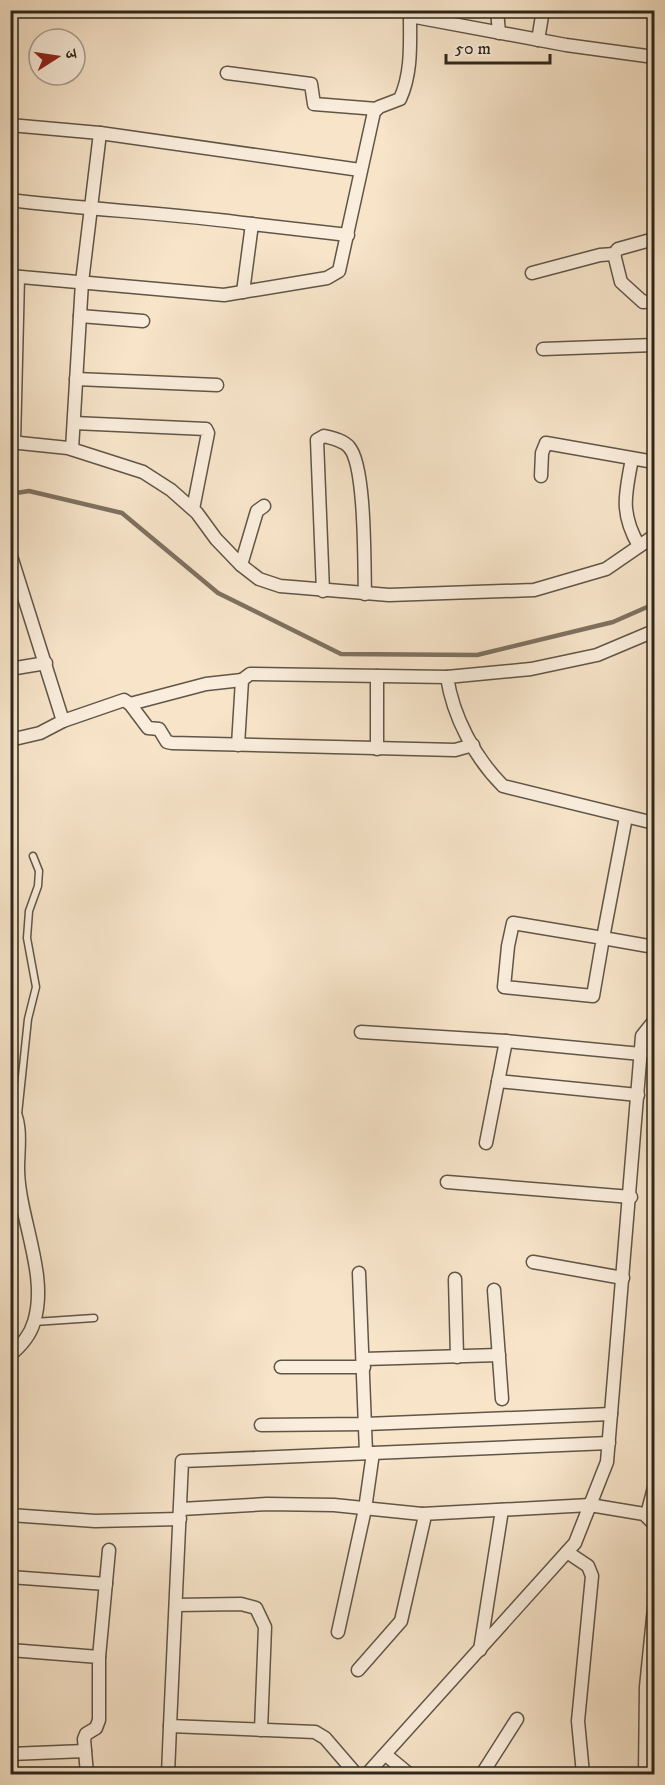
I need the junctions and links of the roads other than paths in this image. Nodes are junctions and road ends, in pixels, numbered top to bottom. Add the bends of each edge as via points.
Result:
1 (497, 10) edge
2 (543, 10) edge
3 (411, 13) edge
4 (499, 33) junction
5 (538, 40) junction
6 (654, 57) edge
7 (227, 73) dead end
8 (377, 109) junction
9 (10, 125) edge
10 (100, 133) junction
11 (360, 170) junction
12 (10, 200) edge
13 (90, 210) junction
14 (252, 224) junction
15 (348, 235) junction
16 (654, 239) edge
17 (614, 254) junction
18 (532, 273) dead end
19 (14, 277) edge
20 (82, 282) junction
21 (243, 292) junction
22 (654, 301) edge
23 (80, 316) junction
24 (143, 321) dead end
25 (654, 345) edge
26 (543, 349) dead end
27 (76, 380) junction
28 (217, 385) dead end
29 (74, 423) junction
30 (12, 442) edge
31 (72, 449) junction
32 (632, 459) junction
33 (654, 462) edge
34 (541, 476) dead end
35 (264, 506) dead end
36 (193, 509) junction
37 (654, 536) edge
38 (639, 546) junction
39 (10, 554) edge
40 (241, 565) junction
41 (323, 591) junction
42 (365, 594) junction
43 (654, 631) edge
44 (46, 663) junction
45 (10, 669) edge
46 (377, 676) junction
47 (447, 677) junction
48 (242, 680) junction
49 (130, 704) junction
50 (63, 721) junction
51 (10, 740) edge
52 (238, 745) junction
53 (473, 745) junction
54 (377, 748) junction
55 (626, 817) junction
56 (654, 824) edge
57 (33, 856) dead end
58 (603, 938) junction
59 (654, 947) edge
60 (654, 1021) edge
61 (361, 1032) dead end
62 (506, 1041) junction
63 (641, 1054) junction
64 (654, 1055) edge
65 (498, 1082) junction
66 (638, 1095) junction
67 (10, 1106) edge
68 (18, 1118) junction
69 (486, 1143) dead end
70 (447, 1182) dead end
71 (631, 1197) junction
72 (533, 1262) dead end
73 (359, 1273) dead end
74 (623, 1278) junction
75 (455, 1279) dead end
76 (494, 1290) dead end
77 (94, 1318) dead end
78 (34, 1322) junction
79 (10, 1355) edge
80 (499, 1355) junction
81 (458, 1357) junction
82 (364, 1363) junction
83 (281, 1367) dead end
84 (502, 1399) dead end
85 (611, 1414) junction
86 (366, 1424) junction
87 (261, 1425) dead end
88 (609, 1443) junction
89 (369, 1453) junction
90 (654, 1476) edge
91 (590, 1505) junction
92 (365, 1509) junction
93 (502, 1509) junction
94 (180, 1514) junction
95 (422, 1514) junction
96 (644, 1514) junction
97 (10, 1515) edge
98 (654, 1524) edge
99 (109, 1550) dead end
100 (567, 1552) junction
101 (10, 1577) edge
102 (106, 1584) junction
103 (176, 1605) junction
104 (654, 1608) edge
105 (338, 1632) dead end
106 (10, 1650) edge
107 (480, 1650) junction
108 (99, 1657) junction
109 (358, 1670) dead end
110 (517, 1719) dead end
111 (170, 1726) junction
112 (261, 1730) junction
113 (85, 1751) junction
114 (10, 1754) edge
115 (387, 1755) junction
116 (87, 1774) edge
117 (168, 1774) edge
118 (356, 1774) edge
119 (367, 1774) edge
120 (409, 1774) edge
121 (482, 1774) edge
122 (583, 1774) edge
123 (645, 1774) edge

1 - 4 street
2 - 5 street
3 - 4 street
3 - 8 street via 405,89 400,99
4 - 5 street
5 - 6 street
7 - 8 street via 311,84 314,104
8 - 11 street
9 - 10 street
10 - 11 street
10 - 13 street
11 - 15 street
12 - 13 street
13 - 14 street via 187,215
13 - 20 street
14 - 15 street
14 - 21 street
15 - 21 street via 339,271 327,278
16 - 17 street via 618,249
17 - 18 street
17 - 22 street via 621,282 643,302
19 - 20 street
19 - 30 street
20 - 21 street via 224,296
20 - 23 street
23 - 24 street
23 - 27 street
25 - 26 street
27 - 28 street
27 - 29 street
29 - 31 street
29 - 36 street via 206,429
30 - 31 street
31 - 36 street via 143,472
32 - 33 street
32 - 34 street via 546,443
32 - 38 street via 625,513
35 - 40 street via 257,511
36 - 40 street
37 - 38 street
38 - 42 street via 606,569 534,590 462,595
39 - 44 street
40 - 41 street via 259,579 280,586
41 - 42 street
41 - 42 street via 318,441 324,436 343,441 356,461
43 - 47 street via 597,655 531,669
44 - 45 street
44 - 50 street
46 - 47 street
46 - 48 street via 258,673
46 - 54 street
47 - 53 street via 451,703
48 - 49 street via 206,684
48 - 52 street
49 - 50 street via 116,701
49 - 52 street via 148,728 159,729 167,742
50 - 51 street via 39,733
52 - 54 street
53 - 54 street via 455,750
53 - 55 street via 485,768 503,786
55 - 56 street
55 - 58 street
57 - 68 lane via 39,871 38,886 29,911 27,938 36,987 28,1019
58 - 58 street via 592,996 504,987 513,923
58 - 59 street
60 - 63 street via 642,1036
61 - 62 street
62 - 63 street
62 - 65 street
63 - 64 lane
63 - 66 street
65 - 66 street
65 - 69 street
66 - 71 street
67 - 68 street
68 - 78 street via 18,1178 38,1293
70 - 71 street
71 - 74 street
72 - 74 street
73 - 82 street
74 - 85 street
75 - 81 street
76 - 80 street
77 - 78 lane
78 - 79 street via 24,1344
80 - 81 street
80 - 84 street
81 - 82 street
82 - 83 street
82 - 86 street
85 - 86 street
85 - 88 street
86 - 87 street
86 - 89 street
88 - 89 street
88 - 91 street via 607,1462
89 - 92 street
89 - 94 street via 182,1461
90 - 96 lane
91 - 93 street
91 - 96 street
91 - 100 street via 575,1543
92 - 94 street via 334,1504 278,1504
92 - 95 street
92 - 105 street
93 - 95 street
93 - 107 street
94 - 97 street via 94,1521
94 - 103 street
95 - 109 street via 424,1520 401,1621
96 - 98 street
99 - 102 street
100 - 107 street
100 - 122 street via 588,1566 592,1576 578,1721
101 - 102 street
102 - 108 street
103 - 111 street
103 - 112 street via 241,1604 256,1608 265,1627
104 - 123 street via 646,1687
106 - 108 street
107 - 115 street
108 - 113 street via 99,1720 96,1728 86,1734
110 - 121 street
111 - 112 street
111 - 117 street
112 - 118 street via 315,1732
113 - 114 street
113 - 116 street
115 - 119 street
115 - 120 street

